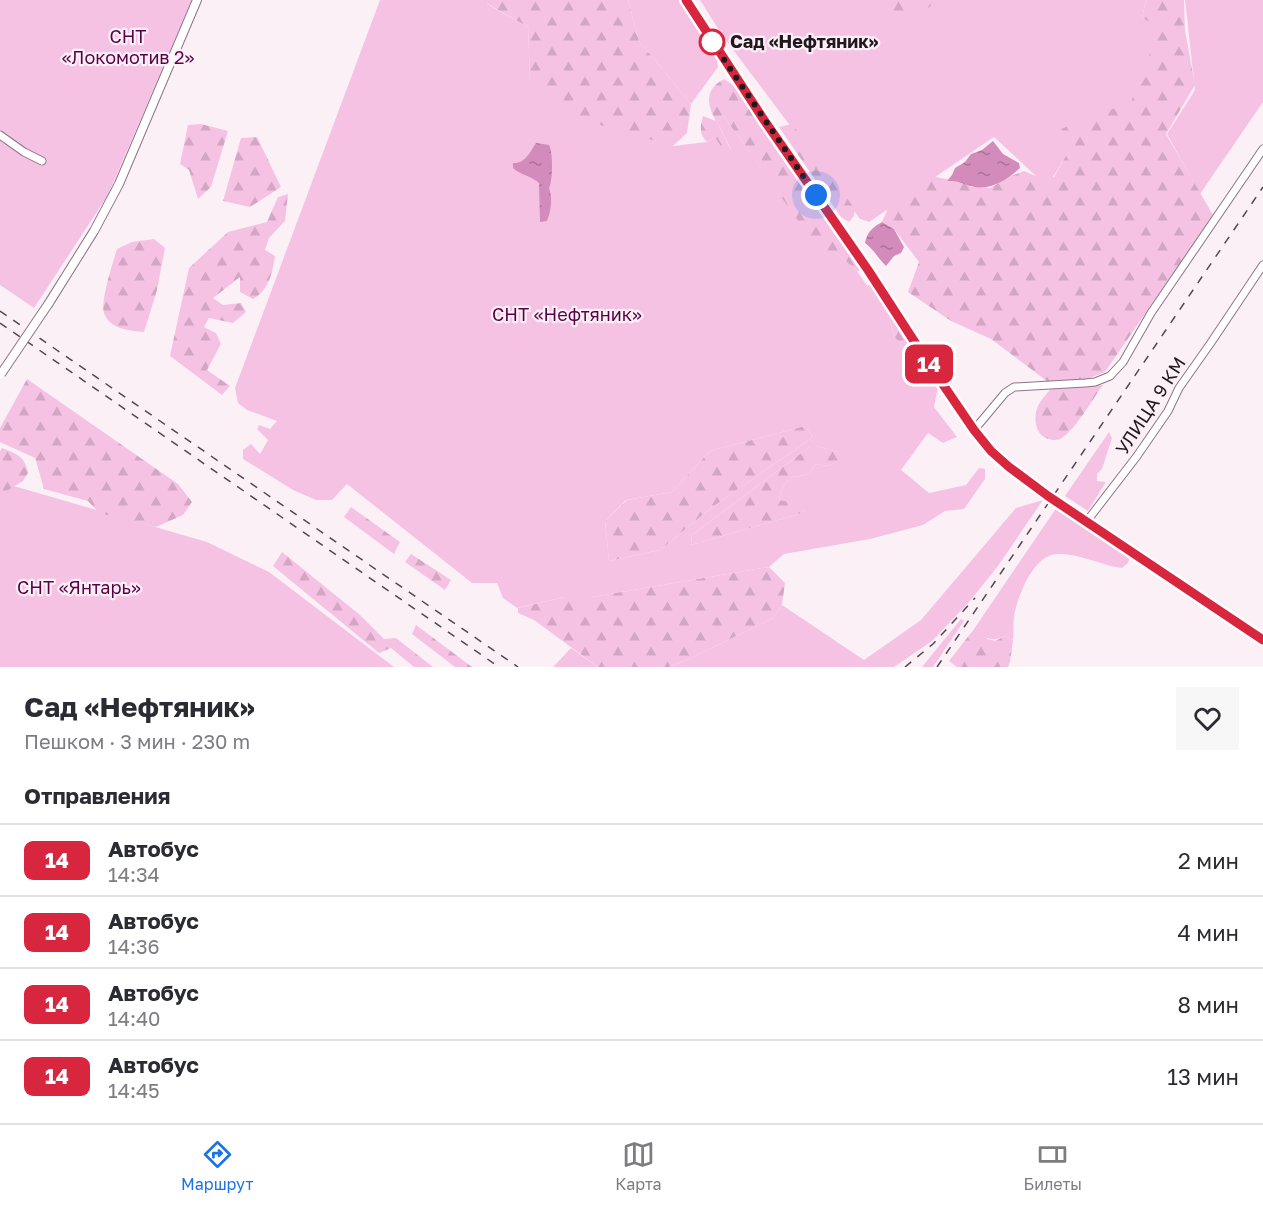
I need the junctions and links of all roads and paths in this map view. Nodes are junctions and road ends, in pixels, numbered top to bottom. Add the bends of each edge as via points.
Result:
1 (197, 0) edge
2 (686, 0) edge
3 (0, 135) edge
4 (1263, 149) edge
5 (42, 161) dead end
6 (1263, 265) edge
7 (1, 374) edge
8 (974, 430) junction
9 (1087, 522) junction
10 (1263, 640) edge

1 - 7 main road, bridge via 119,184 94,231
2 - 8 street
3 - 5 street
4 - 8 street via 1110,376 1095,382 1014,387
6 - 9 street, УЛИЦА 9 КМ via 1144,447
8 - 9 street via 1000,460
9 - 10 street

